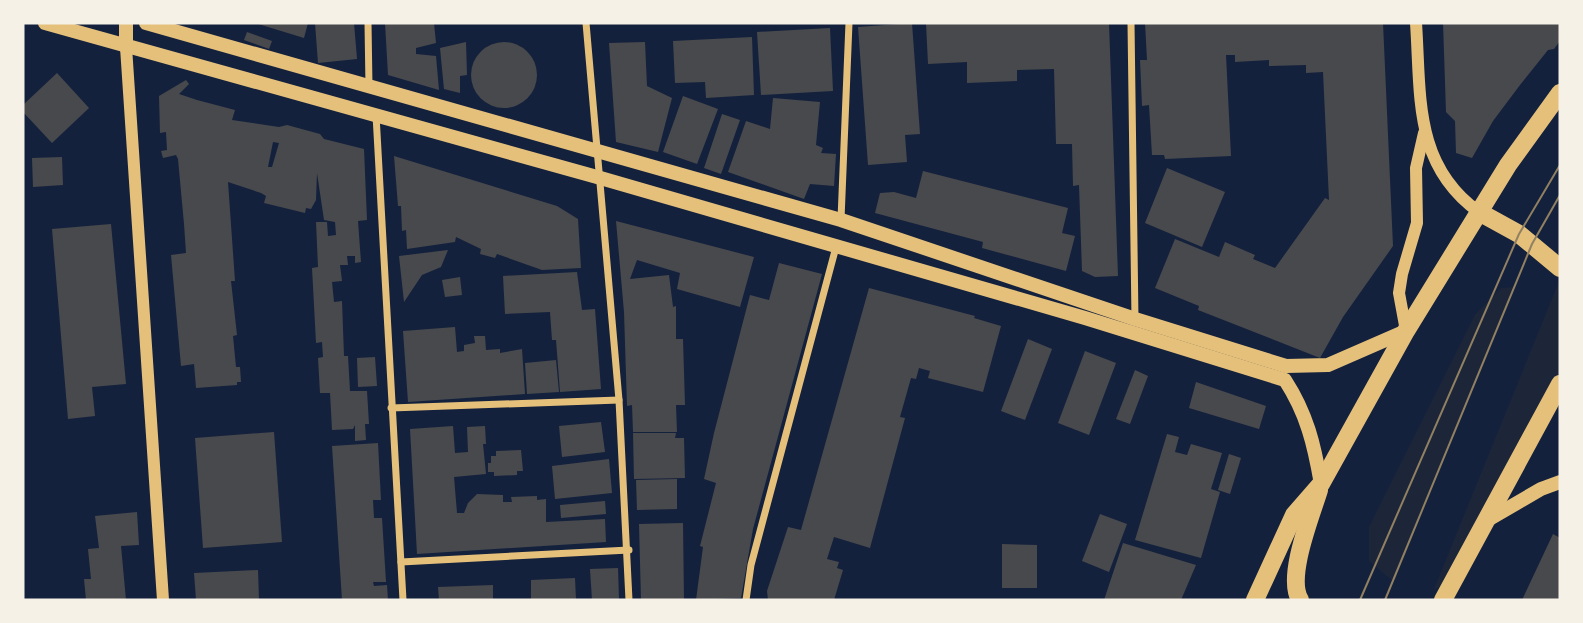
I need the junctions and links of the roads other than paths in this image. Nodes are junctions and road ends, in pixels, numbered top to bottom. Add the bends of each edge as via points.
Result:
1 (45, 23) edge
2 (126, 23) edge
3 (146, 23) edge
4 (368, 23) edge
5 (586, 23) edge
6 (849, 23) edge
7 (1131, 23) edge
8 (1416, 23) edge
9 (126, 47) junction
10 (369, 87) junction
11 (1560, 93) edge
12 (376, 115) junction
13 (1424, 133) junction
14 (596, 150) junction
15 (597, 177) junction
16 (1479, 212) junction
17 (841, 220) junction
18 (836, 247) junction
19 (1560, 268) edge
20 (1135, 319) junction
21 (1406, 331) junction
22 (1139, 335) junction
23 (1560, 384) edge
24 (619, 400) junction
25 (391, 408) junction
26 (1560, 481) edge
27 (1321, 484) junction
28 (1485, 522) junction
29 (629, 550) junction
30 (401, 562) junction
31 (163, 600) edge
32 (403, 600) edge
33 (629, 600) edge
34 (746, 600) edge
35 (1255, 600) edge
36 (1300, 600) edge
37 (1443, 600) edge

1 - 9 main road
2 - 9 main road
3 - 10 main road
4 - 10 street
5 - 14 street
6 - 17 street
7 - 20 street
8 - 13 street
9 - 12 main road
9 - 31 street
10 - 14 main road
11 - 16 main road
12 - 15 main road
12 - 25 street
13 - 16 street via 1449,184
13 - 21 street via 1416,168 1418,223 1399,293
14 - 15 street
14 - 17 main road
15 - 18 main road
15 - 24 street
16 - 19 main road via 1519,234
16 - 21 main road
17 - 18 main road
17 - 20 main road
18 - 22 main road
18 - 34 street via 751,565
20 - 21 main road via 1286,366 1328,365
20 - 22 street
21 - 27 main road
22 - 27 main road via 1285,380 1312,433
23 - 28 main road
24 - 25 street
24 - 29 street
25 - 30 street
26 - 28 main road
27 - 35 main road via 1294,515
27 - 36 main road via 1299,560
28 - 37 main road
29 - 30 street
29 - 33 street
30 - 32 street

